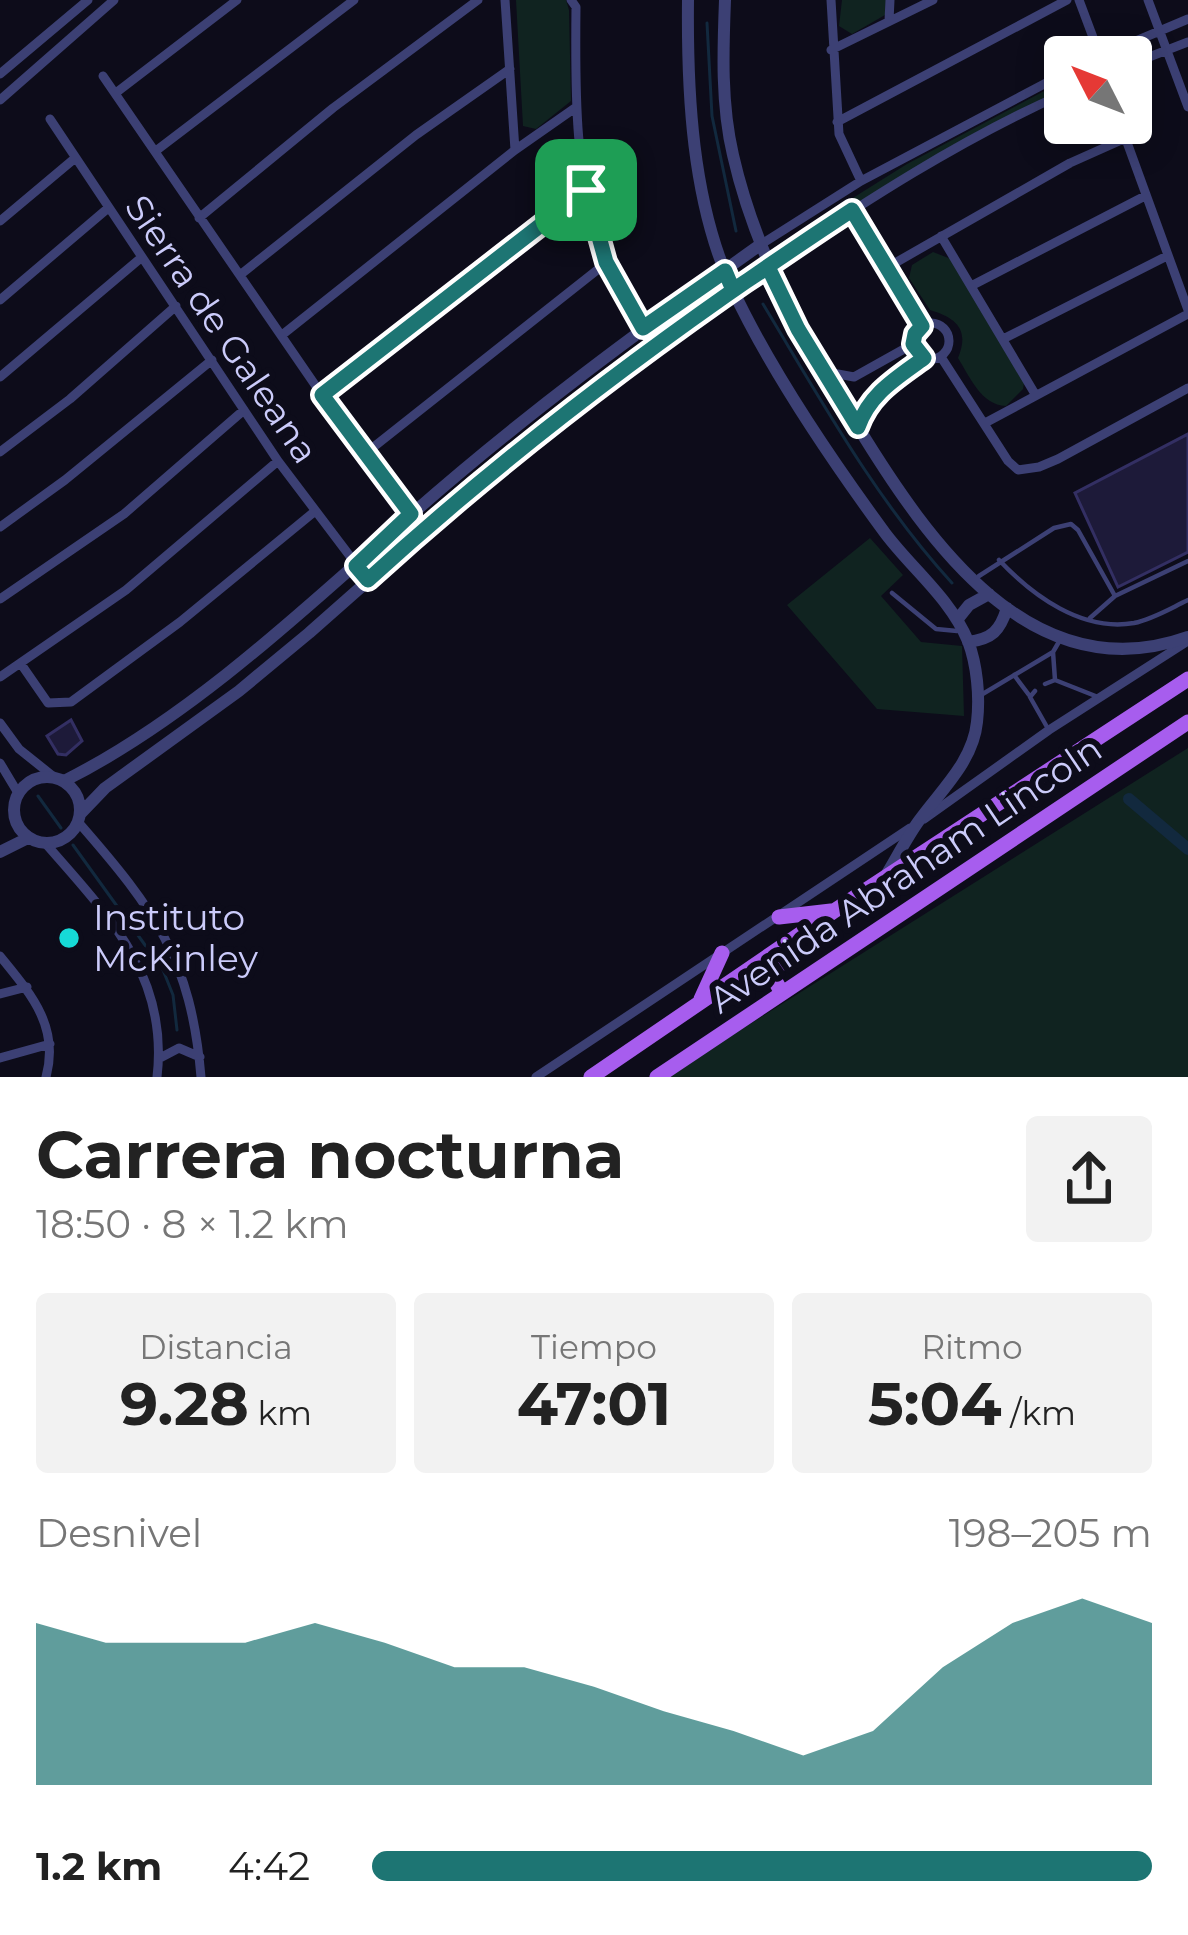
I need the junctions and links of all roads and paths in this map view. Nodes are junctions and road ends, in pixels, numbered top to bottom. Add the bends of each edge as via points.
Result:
1 (88, 0) edge
2 (114, 0) edge
3 (237, 0) edge
4 (354, 0) edge
5 (478, 0) edge
6 (505, 0) edge
7 (688, 0) edge
8 (725, 0) edge
9 (830, 0) edge
10 (890, 0) edge
11 (933, 0) edge
12 (1067, 0) edge
13 (1079, 0) edge
14 (1148, 0) edge
15 (576, 2) edge
16 (1188, 20) edge
17 (889, 21) junction
18 (1160, 30) junction
19 (1092, 36) edge
20 (1146, 36) edge
21 (1188, 41) edge
22 (1167, 49) junction
23 (832, 50) junction
24 (1152, 55) edge
25 (510, 69) junction
26 (3, 71) edge
27 (103, 76) dead end
28 (17, 83) junction
29 (1044, 84) edge
30 (117, 92) junction
31 (0, 100) edge
32 (1044, 102) edge
33 (1188, 107) edge
34 (575, 108) junction
35 (50, 118) dead end
36 (837, 122) junction
37 (1114, 144) edge
38 (1128, 144) edge
39 (157, 150) junction
40 (514, 150) junction
41 (74, 159) junction
42 (861, 181) junction
43 (586, 190) junction
44 (1145, 196) junction
45 (107, 208) junction
46 (852, 210) junction
47 (199, 218) junction
48 (0, 221) edge
49 (941, 236) junction
50 (760, 245) junction
51 (1167, 256) junction
52 (142, 257) junction
53 (606, 262) junction
54 (768, 267) junction
55 (888, 267) junction
56 (725, 271) junction
57 (240, 274) junction
58 (971, 286) junction
59 (733, 290) junction
60 (0, 300) edge
61 (176, 306) junction
62 (1188, 312) edge
63 (922, 326) junction
64 (643, 328) junction
65 (282, 335) junction
66 (1005, 338) junction
67 (913, 344) junction
68 (941, 357) junction
69 (924, 358) junction
70 (212, 360) junction
71 (821, 370) junction
72 (869, 372) junction
73 (0, 377) edge
74 (1188, 388) edge
75 (880, 389) junction
76 (1035, 394) junction
77 (322, 395) junction
78 (244, 410) junction
79 (985, 423) junction
80 (858, 427) junction
81 (0, 452) edge
82 (366, 453) junction
83 (278, 461) junction
84 (314, 512) junction
85 (411, 514) junction
86 (0, 527) edge
87 (999, 560) junction
88 (1188, 561) edge
89 (356, 566) junction
90 (368, 580) junction
91 (974, 580) junction
92 (892, 593) dead end
93 (989, 594) junction
94 (1115, 596) junction
95 (0, 598) edge
96 (1188, 600) edge
97 (1007, 608) junction
98 (1090, 618) junction
99 (963, 631) junction
100 (1188, 639) edge
101 (1057, 646) junction
102 (21, 664) junction
103 (1015, 675) junction
104 (0, 677) edge
105 (1188, 679) edge
106 (1055, 680) junction
107 (1045, 684) dead end
108 (978, 697) junction
109 (1099, 697) junction
110 (1188, 722) edge
111 (0, 723) edge
112 (1049, 730) junction
113 (20, 749) junction
114 (0, 764) edge
115 (59, 779) junction
116 (18, 794) junction
117 (15, 818) junction
118 (80, 818) junction
119 (917, 823) junction
120 (0, 827) edge
121 (28, 838) junction
122 (46, 844) junction
123 (0, 852) edge
124 (882, 881) junction
125 (834, 911) junction
126 (779, 917) junction
127 (792, 940) junction
128 (722, 953) junction
129 (2, 959) edge
130 (26, 987) junction
131 (782, 993) junction
132 (0, 994) edge
133 (700, 1002) junction
134 (50, 1044) junction
135 (200, 1057) junction
136 (0, 1058) edge
137 (160, 1058) junction
138 (606, 1071) edge
139 (46, 1077) edge
140 (158, 1077) edge
141 (201, 1077) edge
142 (536, 1077) edge
143 (591, 1077) edge
144 (657, 1077) edge

1 - 26 street
2 - 28 street
3 - 30 street
4 - 39 street
5 - 47 street
6 - 25 street
7 - 56 street via 698,158
8 - 50 street via 726,115
9 - 23 street
10 - 17 street
11 - 17 street
12 - 36 street
13 - 19 street
14 - 18 street
15 - 34 street
16 - 18 street
17 - 23 street
18 - 20 street
18 - 22 street
21 - 22 street
22 - 24 street
22 - 33 street
23 - 36 street
25 - 40 street
25 - 57 street
26 - 28 street
27 - 30 street
28 - 31 street
29 - 42 street
30 - 39 street
32 - 46 street
34 - 40 street
34 - 43 street
35 - 41 street, Sierra de Galeana
36 - 42 street
37 - 49 street
38 - 44 street
39 - 47 street
40 - 65 street
41 - 45 street, Sierra de Galeana
41 - 48 street
42 - 50 street
43 - 53 street
43 - 77 street
44 - 51 street
44 - 58 street
45 - 52 street, Sierra de Galeana
45 - 60 street
46 - 54 street
46 - 55 street
47 - 57 street
49 - 55 street
49 - 58 street
50 - 54 street
50 - 56 street
51 - 62 street
51 - 66 street
52 - 61 street, Sierra de Galeana
52 - 73 street
53 - 64 street
53 - 82 street
54 - 59 street
54 - 71 street
55 - 63 street
56 - 59 street
56 - 64 street
57 - 65 street
58 - 66 street
59 - 90 street via 515,451
59 - 99 street via 862,500
61 - 70 street, Sierra de Galeana
61 - 81 street
62 - 76 street
63 - 67 street
63 - 68 street via 947,332
64 - 85 street
65 - 77 street
66 - 76 street
67 - 69 street
67 - 72 street
68 - 69 street
68 - 79 street
69 - 75 street
70 - 78 street, Sierra de Galeana
70 - 86 street
71 - 72 street via 847,378
71 - 80 street
72 - 75 street
74 - 79 street via 1039,467 1018,470
75 - 80 street
76 - 79 street
77 - 82 street
78 - 83 street, Sierra de Galeana
78 - 95 street via 124,514
80 - 91 street via 913,514
82 - 85 street
83 - 84 street, Sierra de Galeana
83 - 102 street via 126,590
84 - 89 street, Sierra de Galeana
84 - 102 street via 71,702 47,704
85 - 89 street
87 - 91 lane
87 - 94 lane via 1071,524
87 - 98 lane via 1050,604
88 - 94 lane
89 - 90 street, Sierra de Galeana
89 - 115 street via 124,746
90 - 118 street via 239,691 105,788
91 - 93 street
92 - 99 lane via 936,629
93 - 97 street
93 - 99 street via 976,599
94 - 98 lane
96 - 98 lane via 1132,623
97 - 99 street via 997,632 983,640
97 - 101 street
99 - 108 street
100 - 101 street via 1117,651
100 - 109 street
101 - 103 lane
101 - 106 lane
102 - 104 street
103 - 108 lane
103 - 112 lane
105 - 124 main road
106 - 107 lane
106 - 109 lane
108 - 119 street via 964,762
109 - 112 street
110 - 131 main road, Avenida Abraham Lincoln
111 - 113 street
112 - 119 street
113 - 114 street
113 - 115 street
114 - 116 street
115 - 116 street via 40,777
115 - 118 street via 74,789
116 - 117 street
117 - 120 street
117 - 121 street
118 - 122 street via 60,842
118 - 135 street via 170,944
119 - 124 street
119 - 126 street
121 - 122 street
121 - 123 street
122 - 137 street via 129,946 152,993
124 - 125 main road
125 - 126 main road
125 - 127 main road
126 - 128 street
127 - 131 main road via 774,970
127 - 133 main road
128 - 133 main road
128 - 142 street
129 - 130 street
130 - 132 street
130 - 134 street
131 - 144 main road, Avenida Abraham Lincoln
133 - 138 main road
134 - 136 street
134 - 139 street
135 - 137 street via 179,1048
135 - 141 street
137 - 140 street
138 - 143 main road

